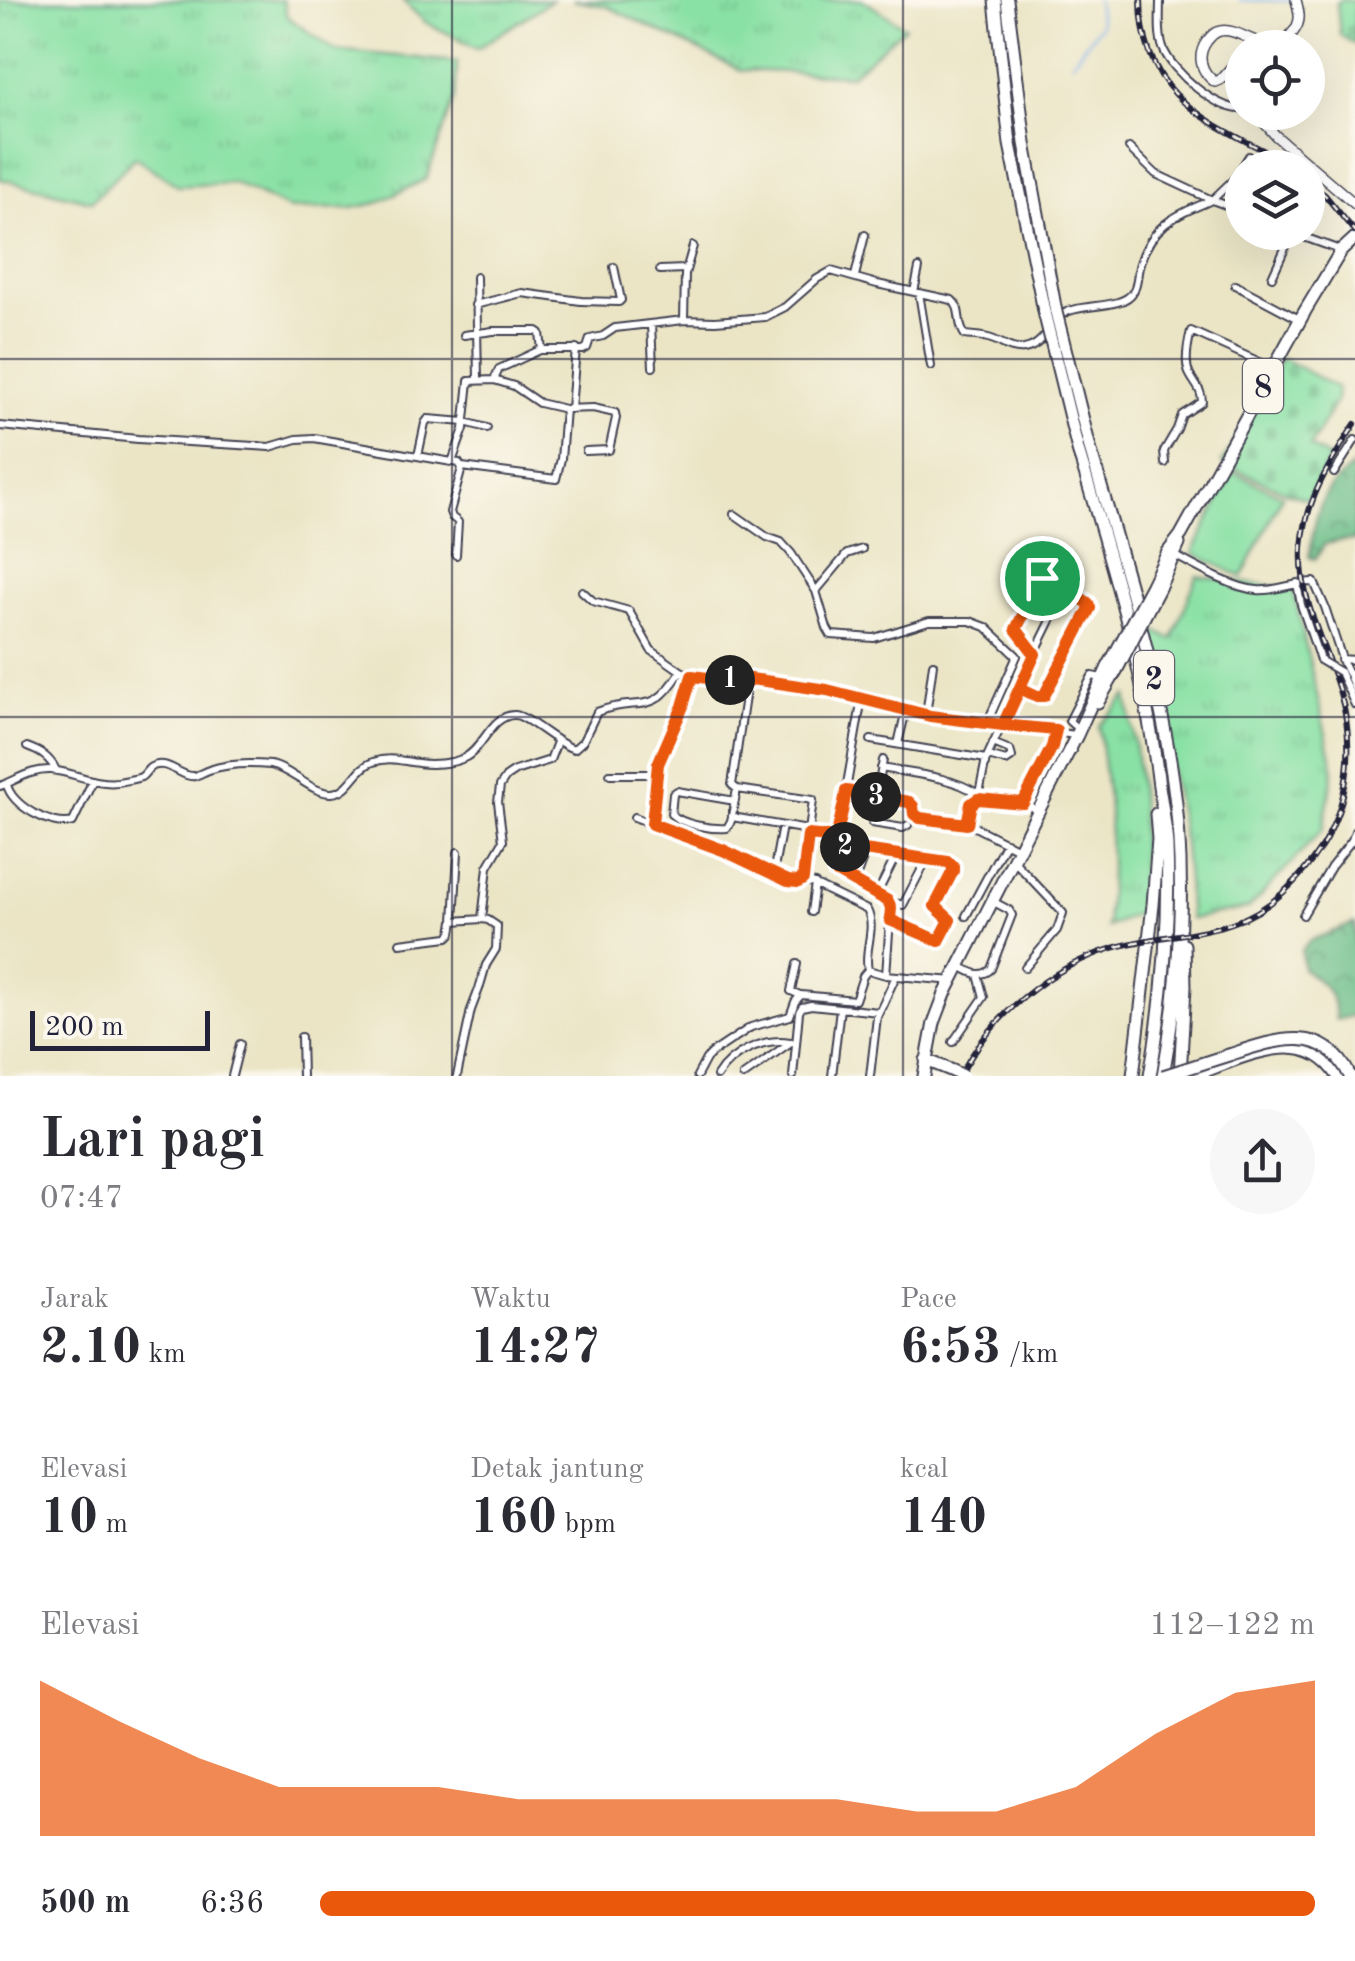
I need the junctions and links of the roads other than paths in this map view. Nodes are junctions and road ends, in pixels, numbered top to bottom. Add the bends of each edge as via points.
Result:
1 (995, 0) edge
2 (1007, 0) edge
3 (1160, 0) edge
4 (1296, 0) edge
5 (1295, 30) edge
6 (1225, 31) edge
7 (1225, 74) edge
8 (1225, 107) edge
9 (1271, 130) edge
10 (1128, 148) dead end
11 (1225, 188) edge
12 (1212, 200) junction
13 (1225, 204) edge
14 (1355, 204) edge
15 (865, 235) dead end
16 (1349, 243) edge
17 (693, 246) dead end
18 (1284, 250) edge
19 (614, 267) dead end
20 (919, 268) dead end
21 (685, 269) junction
22 (660, 270) dead end
23 (855, 276) junction
24 (476, 277) dead end
25 (1272, 277) dead end
26 (1236, 285) dead end
27 (917, 293) junction
28 (475, 305) junction
29 (1050, 314) junction
30 (684, 320) junction
31 (1300, 320) junction
32 (651, 324) junction
33 (478, 333) junction
34 (464, 335) dead end
35 (576, 349) junction
36 (542, 350) junction
37 (931, 366) dead end
38 (653, 367) dead end
39 (1273, 368) junction
40 (478, 379) junction
41 (493, 380) junction
42 (568, 409) junction
43 (465, 422) junction
44 (0, 426) edge
45 (487, 428) dead end
46 (1355, 440) edge
47 (1084, 449) junction
48 (586, 452) dead end
49 (418, 456) junction
50 (453, 462) junction
51 (1165, 463) dead end
52 (462, 467) junction
53 (1334, 473) dead end
54 (734, 514) dead end
55 (862, 549) dead end
56 (456, 554) dead end
57 (1172, 554) junction
58 (1042, 578) junction
59 (1297, 583) junction
60 (582, 591) dead end
61 (816, 591) junction
62 (1065, 592) junction
63 (1030, 602) junction
64 (1035, 652) junction
65 (1341, 659) junction
66 (1355, 660) edge
67 (933, 664) dead end
68 (681, 671) junction
69 (1348, 674) edge
70 (692, 676) junction
71 (747, 683) junction
72 (1020, 688) junction
73 (1355, 690) edge
74 (862, 698) junction
75 (1355, 705) edge
76 (906, 710) junction
77 (926, 715) junction
78 (987, 723) junction
79 (1003, 725) junction
80 (1080, 729) junction
81 (1056, 730) junction
82 (870, 740) dead end
83 (557, 742) junction
84 (993, 743) junction
85 (898, 744) junction
86 (27, 747) dead end
87 (1155, 750) junction
88 (987, 757) junction
89 (57, 771) junction
90 (610, 774) dead end
91 (657, 774) junction
92 (93, 780) junction
93 (3, 785) edge
94 (737, 789) junction
95 (846, 791) junction
96 (978, 796) junction
97 (876, 797) junction
98 (734, 801) junction
99 (1023, 803) junction
100 (1038, 811) junction
101 (732, 817) junction
102 (634, 818) dead end
103 (652, 824) junction
104 (908, 824) dead end
105 (967, 824) junction
106 (782, 826) junction
107 (1355, 831) edge
108 (808, 833) junction
109 (836, 842) junction
110 (866, 850) junction
111 (1012, 850) junction
112 (458, 852) dead end
113 (896, 854) junction
114 (928, 859) junction
115 (773, 874) junction
116 (803, 879) junction
117 (854, 882) junction
118 (815, 884) junction
119 (877, 894) junction
120 (888, 901) junction
121 (992, 901) junction
122 (812, 912) dead end
123 (1303, 915) dead end
124 (966, 916) dead end
125 (1180, 916) junction
126 (482, 919) junction
127 (890, 920) junction
128 (454, 921) junction
129 (400, 942) dead end
130 (797, 964) dead end
131 (1025, 968) dead end
132 (868, 970) junction
133 (978, 974) junction
134 (886, 975) junction
135 (896, 976) junction
136 (956, 976) junction
137 (802, 995) junction
138 (806, 1006) junction
139 (840, 1008) junction
140 (879, 1012) junction
141 (301, 1036) dead end
142 (794, 1040) junction
143 (953, 1042) dead end
144 (240, 1044) dead end
145 (936, 1071) edge
146 (232, 1076) edge
147 (302, 1076) edge
148 (457, 1076) edge
149 (697, 1076) edge
150 (718, 1076) edge
151 (743, 1076) edge
152 (792, 1076) edge
153 (832, 1076) edge
154 (870, 1076) edge
155 (1134, 1076) edge
156 (1150, 1076) edge
157 (1163, 1076) edge
158 (1180, 1076) edge
159 (1192, 1076) edge
160 (1338, 1076) edge
161 (1350, 1076) edge

1 - 29 highway, 2 via 1010,144
2 - 29 highway, 2
3 - 8 street via 1161,40 1169,59
4 - 5 main road
6 - 7 main road via 1210,37 1201,52 1203,69 1216,82
9 - 14 main road
10 - 12 street via 1156,174
11 - 12 street
12 - 13 street
12 - 27 street via 1164,222 1126,300 1061,314 1031,347 1014,349 965,335 955,302
15 - 23 street
16 - 31 highway, 8
17 - 21 street
18 - 25 street
19 - 28 street via 619,302 522,293
20 - 27 street
21 - 22 street
21 - 30 street
23 - 27 street
23 - 30 street via 828,272 764,317
24 - 28 street
26 - 31 street
27 - 37 street
28 - 33 street
29 - 47 highway, 2, bridge
30 - 32 street
31 - 39 highway, 8
32 - 35 street via 614,328
32 - 38 street
33 - 34 street
33 - 36 street via 537,330
33 - 40 street
35 - 36 street
35 - 42 street
36 - 41 street via 499,368
39 - 51 street via 1190,331 1186,360 1202,402 1182,416 1164,451
39 - 57 highway, 8
40 - 41 street
40 - 43 street via 468,382
41 - 42 street via 536,402
42 - 48 street via 616,416 610,450
42 - 52 street via 556,479
43 - 45 street
43 - 49 street via 428,418
43 - 50 street
44 - 49 street via 270,448 321,438
46 - 53 street
47 - 87 highway, 2
47 - 125 highway, 2 via 1155,684 1173,782
49 - 50 street
50 - 52 street
52 - 56 street via 450,512 458,522
54 - 61 street via 786,546
55 - 61 street via 847,554
57 - 59 street via 1252,590
57 - 80 highway, 8, bridge
58 - 62 street
58 - 63 street
58 - 63 street via 1046,567 1034,561 1019,596
59 - 65 street via 1315,583
59 - 69 street, bridge via 1320,660
60 - 68 street via 629,611 650,650
61 - 78 street via 831,635 864,639 942,620 974,622 991,631 1017,656
62 - 64 street
62 - 72 street via 1089,610 1044,696
63 - 64 street via 1016,629
64 - 72 street
65 - 66 street
65 - 69 street
67 - 77 street
68 - 70 street
68 - 83 street via 651,704 597,712 577,748
69 - 73 street
69 - 75 street
70 - 71 street
70 - 91 street
71 - 74 street
71 - 94 street via 732,783
72 - 79 street
74 - 76 street
74 - 95 street
76 - 77 street
76 - 85 street
77 - 78 street
78 - 79 street
79 - 81 street
79 - 84 street
80 - 81 street
80 - 100 highway, 8
81 - 99 street
82 - 85 street
83 - 92 street via 511,716 464,758 423,764 378,760 332,793 284,769 252,764 192,776 155,766 138,778
83 - 126 street via 550,760 514,771 500,786 503,841 488,868
84 - 88 street
84 - 88 street via 1010,750 1012,758
85 - 88 street
86 - 89 street
87 - 155 highway via 1158,839
87 - 156 highway, 2 via 1167,844 1167,916
88 - 96 street
89 - 92 street
89 - 93 street via 36,771
90 - 91 street
91 - 103 street
92 - 93 street via 72,822 62,824 20,804
94 - 98 street
94 - 108 street via 813,800
95 - 97 street
95 - 109 street
96 - 97 street via 966,786 882,764
96 - 99 street
96 - 105 street
97 - 104 street via 872,824
97 - 105 street via 910,803 918,817
98 - 101 street
98 - 101 street via 680,790 671,801 676,819 721,828
99 - 100 street
100 - 111 highway, 8
101 - 106 street
102 - 103 street
103 - 115 street
105 - 111 street
106 - 108 street
106 - 115 street
107 - 123 street
108 - 109 street
108 - 116 street
109 - 110 street
109 - 117 street via 835,871
110 - 113 street
110 - 117 street
111 - 121 highway, 8
111 - 124 street
111 - 131 street via 1062,913 1057,930
112 - 128 street
113 - 114 street
113 - 119 street
114 - 120 street via 903,905
114 - 127 street via 954,868 935,904 950,920 942,939
115 - 116 street
116 - 118 street
117 - 119 street
118 - 122 street
118 - 132 street via 868,910
119 - 120 street
120 - 127 street
121 - 133 street via 1012,915 991,969
121 - 136 highway, 8
125 - 157 highway, 2
125 - 158 highway
126 - 128 street
126 - 148 street via 498,926 498,942 470,1010
127 - 134 street
128 - 129 street via 450,936
130 - 137 street via 791,991
132 - 134 street
132 - 137 street via 855,1000
133 - 136 street
133 - 143 street via 984,996
134 - 135 street
135 - 136 street
135 - 140 street
136 - 145 highway, 8 via 936,1046
136 - 145 highway, 8 via 938,1013
137 - 138 street
137 - 149 street via 790,1016 752,1027 712,1053
138 - 139 street
138 - 142 street
139 - 140 street
139 - 153 street
140 - 154 street
141 - 147 street
142 - 150 street via 760,1043
142 - 151 street
142 - 152 street
144 - 146 street
157 - 161 highway, bridge via 1296,1038 1324,1046
159 - 160 highway, bridge via 1288,1047 1318,1054

